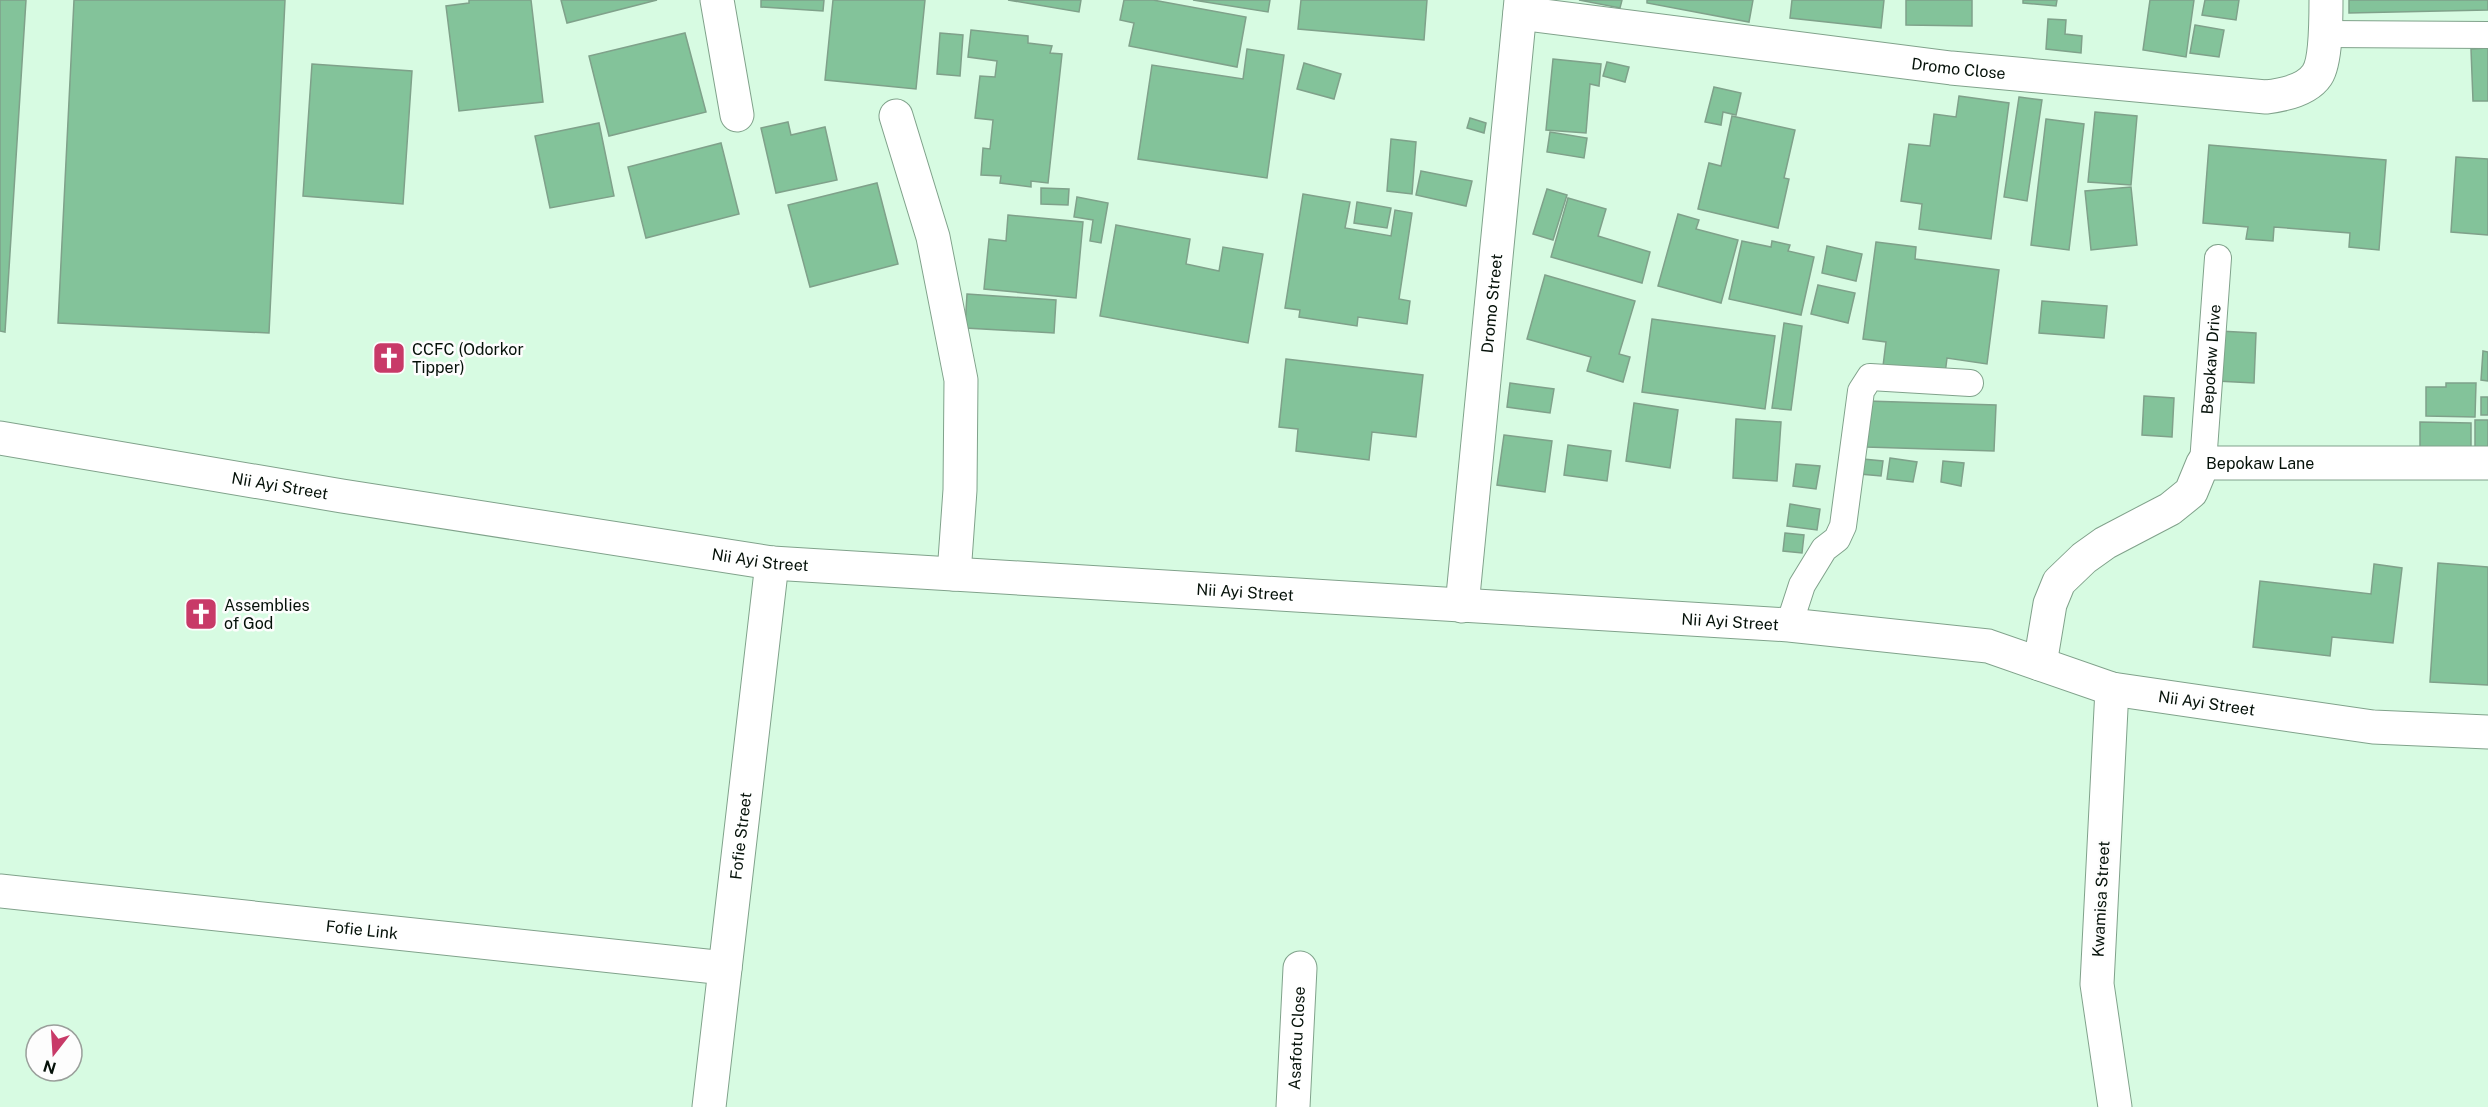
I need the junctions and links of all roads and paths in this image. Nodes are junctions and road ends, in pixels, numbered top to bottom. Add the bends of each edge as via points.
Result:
1 (717, 0) edge
2 (2326, 0) edge
3 (1520, 7) edge
4 (2326, 34) junction
5 (2488, 35) edge
6 (737, 115) dead end
7 (896, 116) dead end
8 (2218, 258) dead end
9 (1970, 383) dead end
10 (0, 438) edge
11 (2203, 463) junction
12 (2488, 463) edge
13 (772, 563) junction
14 (954, 574) junction
15 (1462, 606) junction
16 (1789, 624) junction
17 (2040, 664) junction
18 (2112, 689) junction
19 (2488, 732) edge
20 (0, 891) edge
21 (725, 968) junction
22 (1300, 968) dead end
23 (709, 1107) edge
24 (1293, 1107) edge
25 (2115, 1107) edge

1 - 6 street
2 - 4 street, Dromo Close
3 - 4 street, Dromo Close via 1951,68 2266,97 2304,86 2318,74
3 - 15 street, Dromo Street
4 - 5 lane
7 - 14 street via 933,237 961,380
8 - 11 lane, Bepokaw Drive
9 - 16 lane via 1870,376 1861,391 1843,526 1802,585
10 - 13 street, Nii Ayi Street
11 - 12 street, Bepokaw Lane
11 - 17 street, Bepokaw Lane via 2191,492 2170,509 2105,543 2059,582 2050,604
13 - 14 street, Nii Ayi Street
13 - 21 street, Fofie Street
14 - 15 street, Nii Ayi Street
15 - 16 street, Nii Ayi Street
16 - 17 street, Nii Ayi Street via 1988,646
17 - 18 street, Nii Ayi Street
18 - 19 street, Nii Ayi Street via 2373,727
18 - 25 street, Kwamisa Street via 2097,984
20 - 21 street, Fofie Link
21 - 23 street, Fofie Street
22 - 24 street, Asafotu Close

